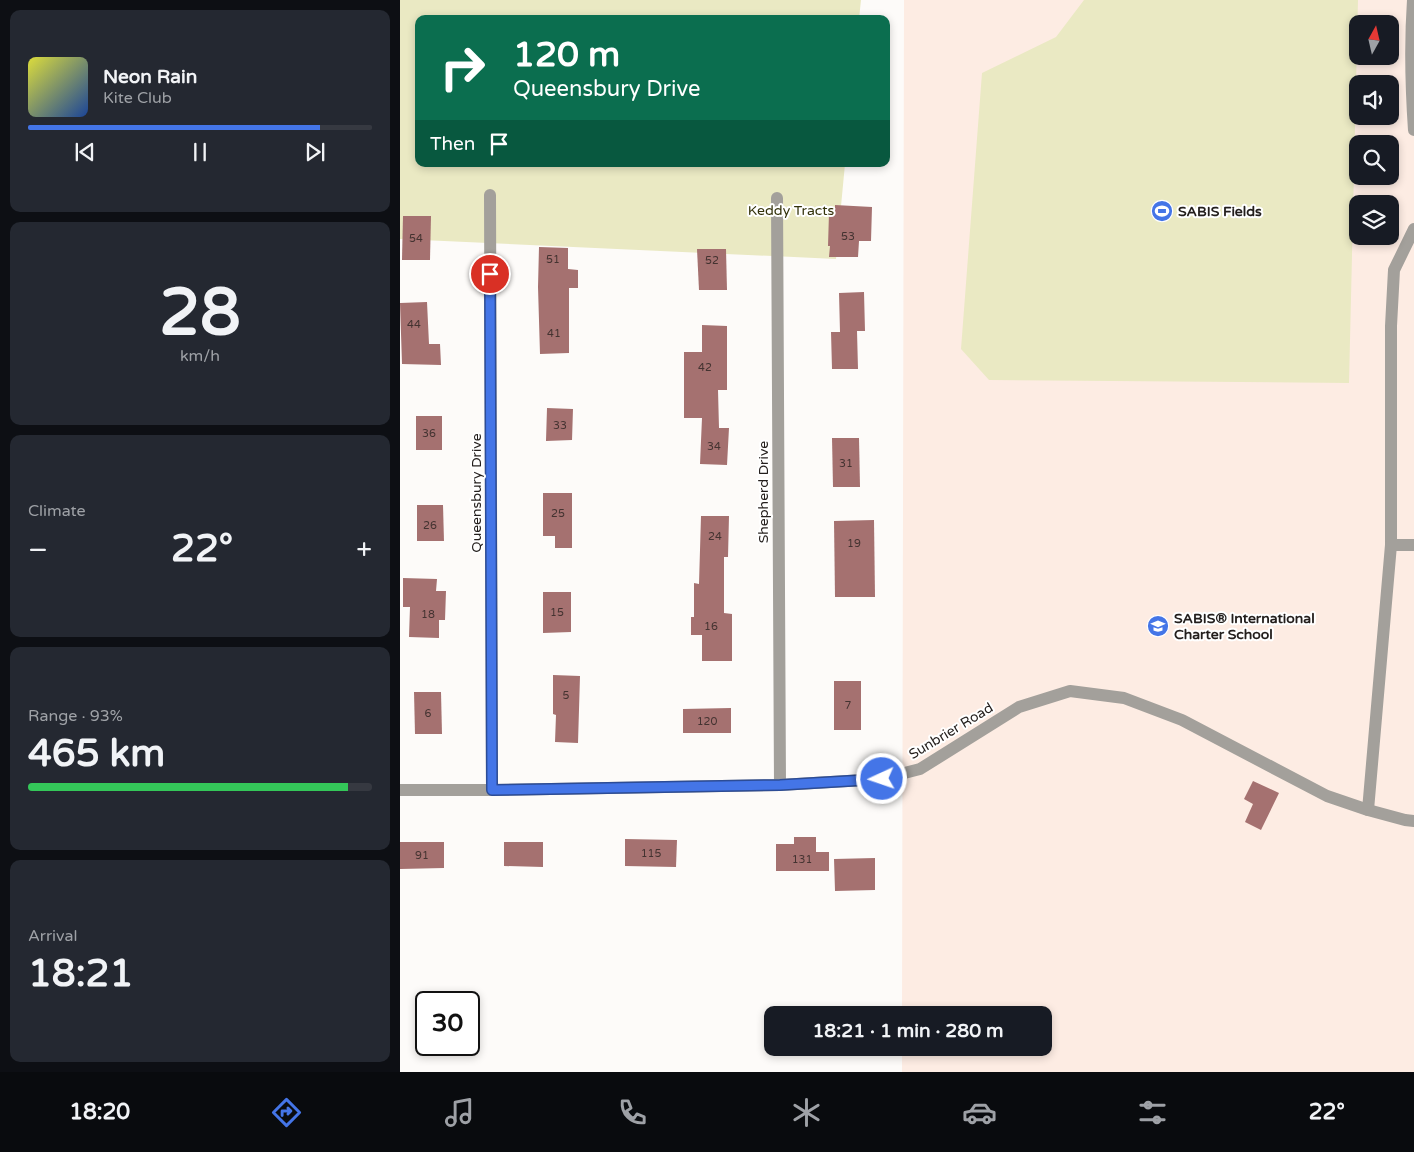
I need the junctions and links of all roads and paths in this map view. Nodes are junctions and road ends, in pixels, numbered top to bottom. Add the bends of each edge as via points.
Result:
1 (1413, 0) edge
2 (1414, 130) edge
3 (490, 195) dead end
4 (777, 198) dead end
5 (1414, 229) edge
6 (1391, 545) junction
7 (1414, 545) edge
8 (780, 785) junction
9 (400, 790) edge
10 (492, 790) junction
11 (1368, 810) junction
12 (1414, 821) edge

1 - 2 street
3 - 10 street, Queensbury Drive
4 - 8 street, Shepherd Drive
5 - 6 street via 1394,270
6 - 7 street
6 - 11 street
8 - 10 street, Sunbrier Road
8 - 11 street, Sunbrier Road via 882,779 920,769 1019,707 1070,691 1124,698 1182,720 1327,796
9 - 10 street, Sunbrier Road
11 - 12 street, Sunbrier Road

